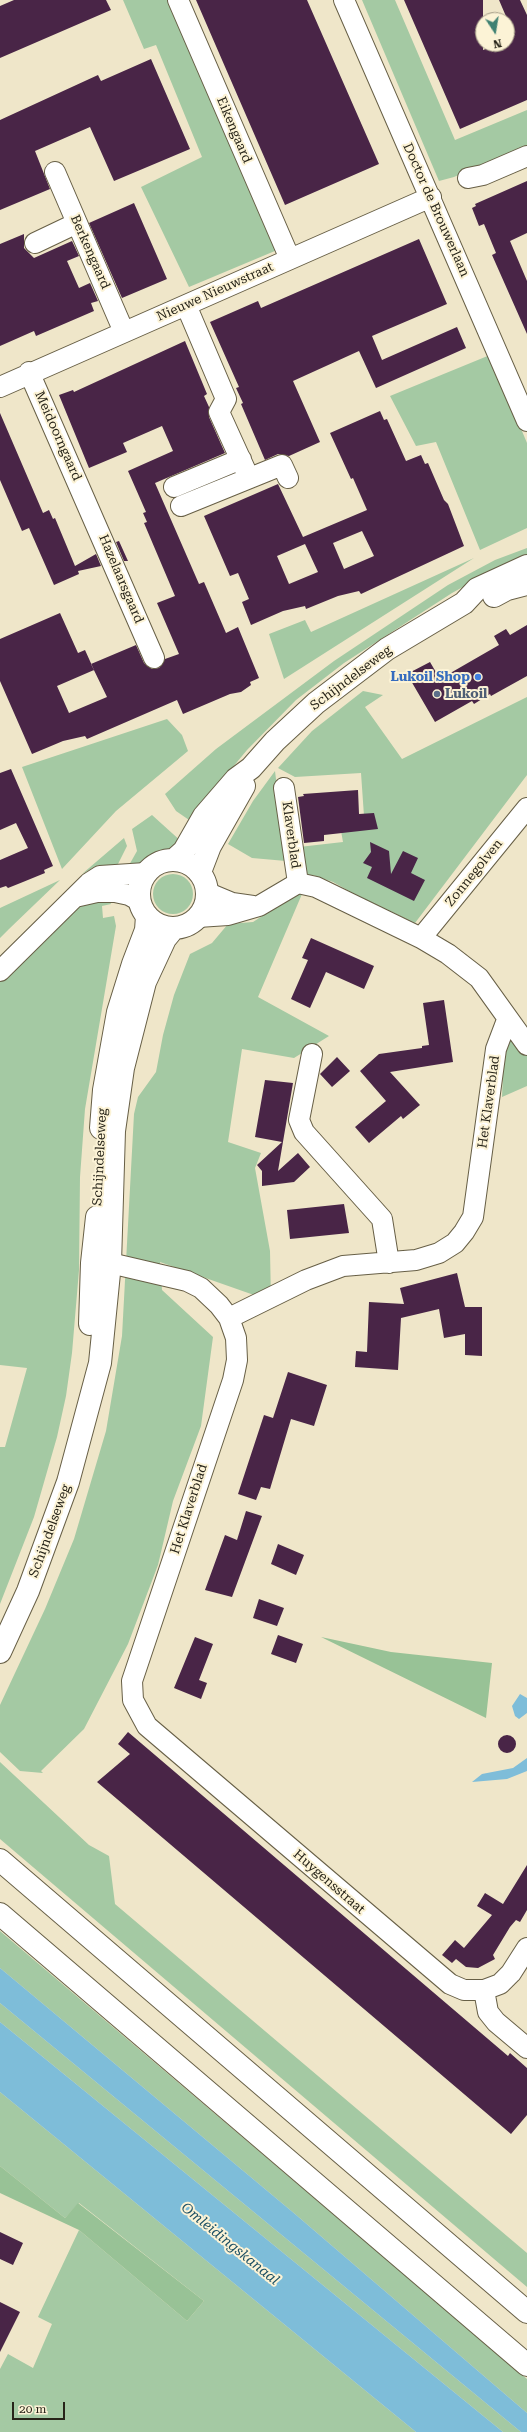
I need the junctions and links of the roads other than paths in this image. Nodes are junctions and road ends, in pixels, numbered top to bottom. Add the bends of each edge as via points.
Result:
1 (178, 0) edge
2 (344, 0) edge
3 (527, 156) edge
4 (55, 172) dead end
5 (468, 178) dead end
6 (431, 197) junction
7 (77, 223) junction
8 (35, 243) dead end
9 (290, 259) junction
10 (186, 305) junction
11 (124, 332) junction
12 (29, 372) junction
13 (0, 387) edge
14 (527, 421) edge
15 (241, 459) junction
16 (250, 478) junction
17 (288, 478) dead end
18 (174, 487) dead end
19 (87, 500) joint
20 (181, 506) dead end
21 (527, 566) edge
22 (527, 584) edge
23 (464, 603) junction
24 (154, 658) dead end
25 (251, 768) junction
26 (284, 788) dead end
27 (527, 808) edge
28 (174, 860) junction
29 (200, 872) junction
30 (146, 873) junction
31 (298, 883) junction
32 (208, 893) junction
33 (73, 898) junction
34 (259, 906) junction
35 (143, 908) junction
36 (198, 917) junction
37 (174, 928) junction
38 (421, 938) junction
39 (0, 971) edge
40 (507, 1020) junction
41 (527, 1045) edge
42 (312, 1054) dead end
43 (96, 1238) junction
44 (110, 1263) junction
45 (389, 1263) junction
46 (229, 1318) junction
47 (88, 1405) junction
48 (0, 1652) edge
49 (134, 1700) joint
50 (0, 1860) edge
51 (0, 1914) edge
52 (527, 1948) edge
53 (484, 1990) junction
54 (527, 2048) edge
55 (527, 2312) edge
56 (527, 2365) edge

1 - 9 street, Eikengaard
2 - 6 street, Doctor de Brouwerlaan
3 - 5 street via 483,175
4 - 7 street, Berkengaard
6 - 9 street, Nieuwe Nieuwstraat
6 - 14 street, Doctor de Brouwerlaan
7 - 8 street
7 - 11 street, Berkengaard
9 - 10 street, Nieuwe Nieuwstraat
10 - 11 street, Nieuwe Nieuwstraat
10 - 15 street via 226,399 219,412
11 - 12 street, Nieuwe Nieuwstraat
12 - 13 street, Nieuwe Nieuwstraat
12 - 19 street, Meidoorngaard
15 - 16 street
15 - 18 street
16 - 17 street via 282,465
16 - 20 street
19 - 24 street, Hazelaarsgaard
21 - 23 main road, Schijndelseweg via 477,589
22 - 23 main road, Schijndelseweg via 507,589 484,601
23 - 25 main road, Schijndelseweg via 441,615 359,669 316,703 275,741
25 - 28 main road, Schijndelseweg via 236,779 204,816 187,846
25 - 29 main road, Schijndelseweg via 248,782 235,799 210,846
26 - 31 street, Klaverblad
27 - 38 street, Zonnegolven
28 - 29 main road via 189,863
28 - 30 main road via 159,863
29 - 32 main road
30 - 33 street via 100,876
30 - 35 main road via 140,886
31 - 34 street
31 - 38 street via 316,887
32 - 34 street via 232,903
32 - 36 main road via 207,902
33 - 35 street via 97,892 115,892 129,895
33 - 39 street
34 - 36 street via 228,915
35 - 37 main road via 159,925
35 - 43 main road, Schijndelseweg via 146,930 132,964 118,1012 104,1090
36 - 37 main road via 187,925
37 - 44 main road, Schijndelseweg via 145,982 123,1068 114,1131
38 - 40 street via 448,954 479,978
40 - 41 street
40 - 45 street, Het Klaverblad via 496,1049 473,1217 455,1242 439,1253 416,1260
42 - 45 street via 299,1120 304,1132 382,1219
43 - 44 main road via 102,1259
43 - 47 main road, Schijndelseweg via 92,1263
44 - 46 street, Het Klaverblad via 187,1281 200,1288
44 - 47 main road, Schijndelseweg via 100,1363
45 - 46 street, Het Klaverblad via 343,1266 306,1280
46 - 49 street, Het Klaverblad via 236,1338 237,1360 233,1380 132,1681
47 - 48 main road, Schijndelseweg via 68,1482 28,1591
49 - 53 street, Huygensstraat via 147,1726 444,1979 464,1990
50 - 55 main road
51 - 56 main road
52 - 53 street via 511,1973 500,1984
53 - 54 street via 488,2012

